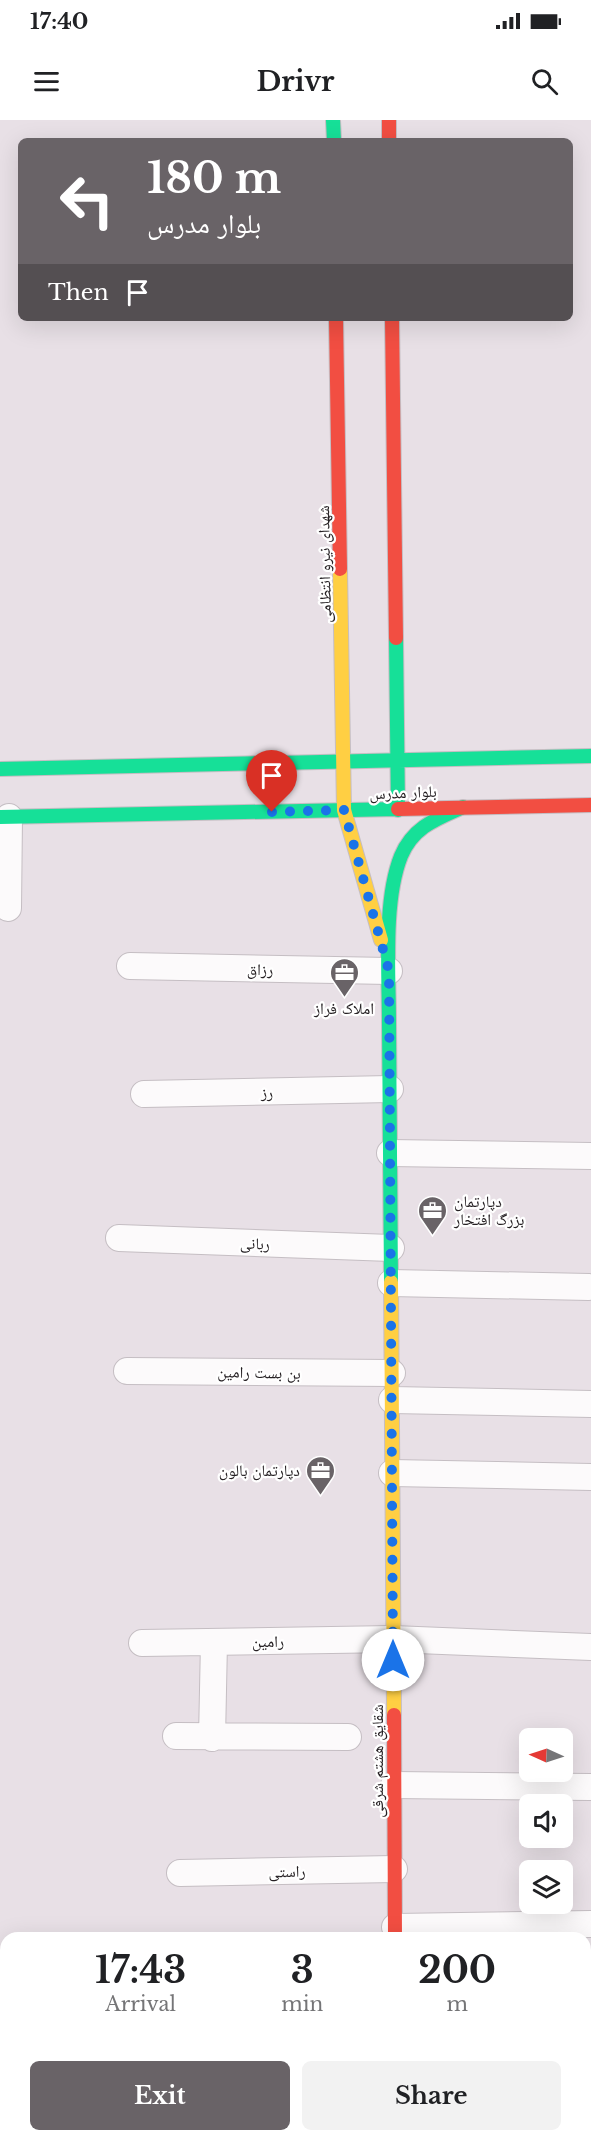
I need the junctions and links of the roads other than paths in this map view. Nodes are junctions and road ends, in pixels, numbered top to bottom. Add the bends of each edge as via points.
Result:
1 (333, 120) edge
2 (389, 120) edge
3 (334, 138) edge
4 (389, 138) edge
5 (336, 321) edge
6 (392, 321) edge
7 (591, 756) edge
8 (397, 760) junction
9 (344, 762) junction
10 (0, 769) edge
11 (591, 805) edge
12 (463, 807) junction
13 (344, 810) junction
14 (398, 810) junction
15 (4, 817) edge
16 (8, 908) dead end
17 (130, 966) dead end
18 (389, 971) junction
19 (390, 1089) junction
20 (144, 1094) dead end
21 (390, 1153) junction
22 (591, 1156) edge
23 (118, 1238) dead end
24 (391, 1248) junction
25 (391, 1283) junction
26 (589, 1287) dead end
27 (127, 1371) dead end
28 (392, 1373) junction
29 (392, 1400) junction
30 (591, 1404) edge
31 (392, 1473) junction
32 (591, 1477) edge
33 (393, 1639) junction
34 (214, 1642) junction
35 (142, 1643) dead end
36 (591, 1647) edge
37 (177, 1737) dead end
38 (212, 1737) junction
39 (348, 1737) dead end
40 (394, 1785) junction
41 (591, 1787) edge
42 (394, 1869) junction
43 (180, 1873) dead end
44 (591, 1924) edge
45 (395, 1932) edge
46 (417, 1932) edge

1 - 3 street
2 - 4 street
5 - 9 street, شهدای نیرو انتظامی
6 - 8 street
7 - 8 street, بلوار مدرس
8 - 9 street, بلوار مدرس
8 - 14 street
9 - 10 street, بلوار مدرس
9 - 13 street, شهدای نیرو انتظامی
11 - 12 street, بلوار مدرس
12 - 14 street, بلوار مدرس
12 - 18 street, شقایق هشتم شرقی via 422,826 407,843 392,899
13 - 14 street, بلوار مدرس
13 - 15 street, بلوار مدرس
13 - 18 street, شقایق هشتم شرقی
15 - 16 street
17 - 18 street, رزاق
18 - 19 street, شقایق هشتم شرقی
19 - 20 street, رز
19 - 21 street, شقایق هشتم شرقی
21 - 22 street
21 - 24 street, شقایق هشتم شرقی
23 - 24 street, ربانی
24 - 25 street, شقایق هشتم شرقی
25 - 26 street
25 - 28 street, شقایق هشتم شرقی
27 - 28 street, بن بست رامین
28 - 29 street, شقایق هشتم شرقی
29 - 30 street
29 - 31 street, شقایق هشتم شرقی
31 - 32 street
31 - 33 street, شقایق هشتم شرقی
33 - 34 street, رامین
33 - 36 street, رامین
33 - 40 street, شقایق هشتم شرقی
34 - 35 street, رامین
34 - 38 street
37 - 38 street
38 - 39 street
40 - 41 street
40 - 42 street, شقایق هشتم شرقی
42 - 43 street, راستی
42 - 45 street, شقایق هشتم شرقی
44 - 46 street

